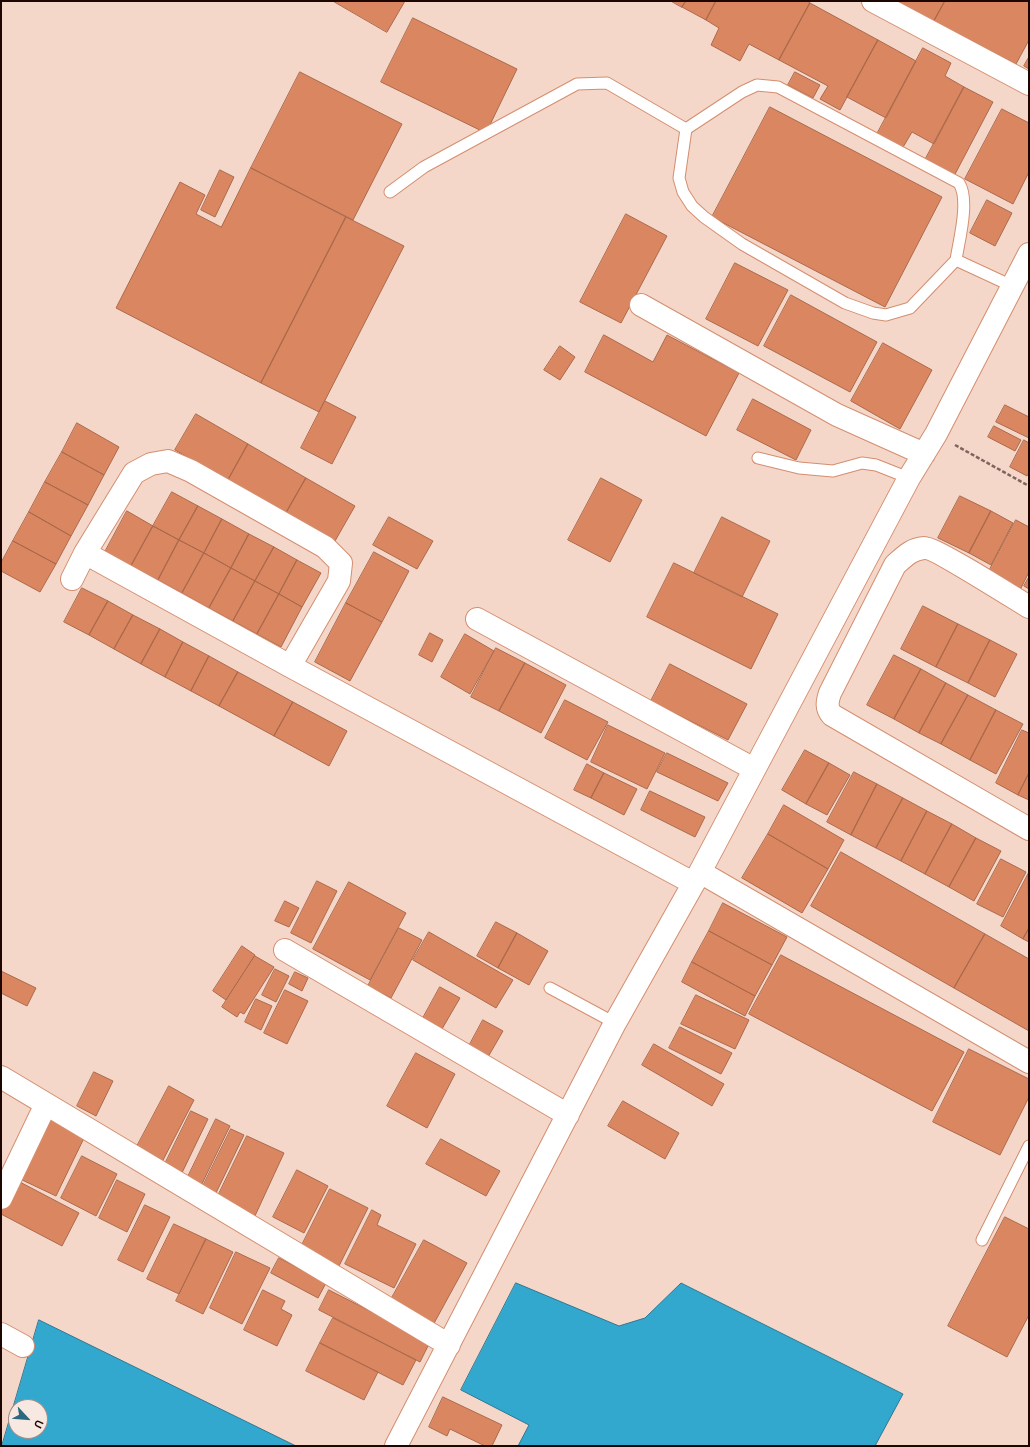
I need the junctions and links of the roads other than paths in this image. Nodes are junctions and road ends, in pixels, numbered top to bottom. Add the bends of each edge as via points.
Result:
1 (873, 1) edge
2 (1029, 84) edge
3 (686, 129) junction
4 (390, 192) dead end
5 (1029, 254) edge
6 (956, 260) junction
7 (1012, 286) junction
8 (641, 305) dead end
9 (924, 454) junction
10 (758, 458) dead end
11 (909, 478) junction
12 (85, 553) junction
13 (72, 579) dead end
14 (1029, 607) edge
15 (477, 619) dead end
16 (290, 666) junction
17 (754, 769) junction
18 (1029, 829) edge
19 (696, 878) junction
20 (285, 950) dead end
21 (550, 988) dead end
22 (615, 1023) junction
23 (1029, 1062) edge
24 (1, 1077) edge
25 (46, 1104) junction
26 (568, 1115) junction
27 (1029, 1146) edge
28 (1, 1198) edge
29 (982, 1240) dead end
30 (1, 1334) edge
31 (449, 1345) junction
32 (23, 1346) dead end
33 (396, 1446) edge

1 - 2 street
3 - 4 lane via 607,83 577,84 424,167
3 - 6 lane via 757,85 778,87 959,183 963,188 965,201
3 - 6 lane via 679,178 683,192 692,206 742,244 845,303 886,315 910,308
5 - 7 street
6 - 7 lane
7 - 9 street
8 - 9 street via 837,415
9 - 11 street
10 - 11 lane via 799,468 833,471 862,463 876,465
11 - 17 street
12 - 13 street
12 - 16 street
12 - 16 street via 134,473 151,464 168,461 191,471 325,548 341,563 339,581
14 - 18 street via 944,556 925,548 912,550 895,565 828,701 828,710 832,715
15 - 17 street
16 - 19 street
17 - 19 street
19 - 22 street
19 - 23 street
20 - 26 street
21 - 22 lane
22 - 26 street
24 - 25 street
25 - 28 street
25 - 31 street
26 - 31 street
27 - 29 lane
30 - 32 street
31 - 33 street

